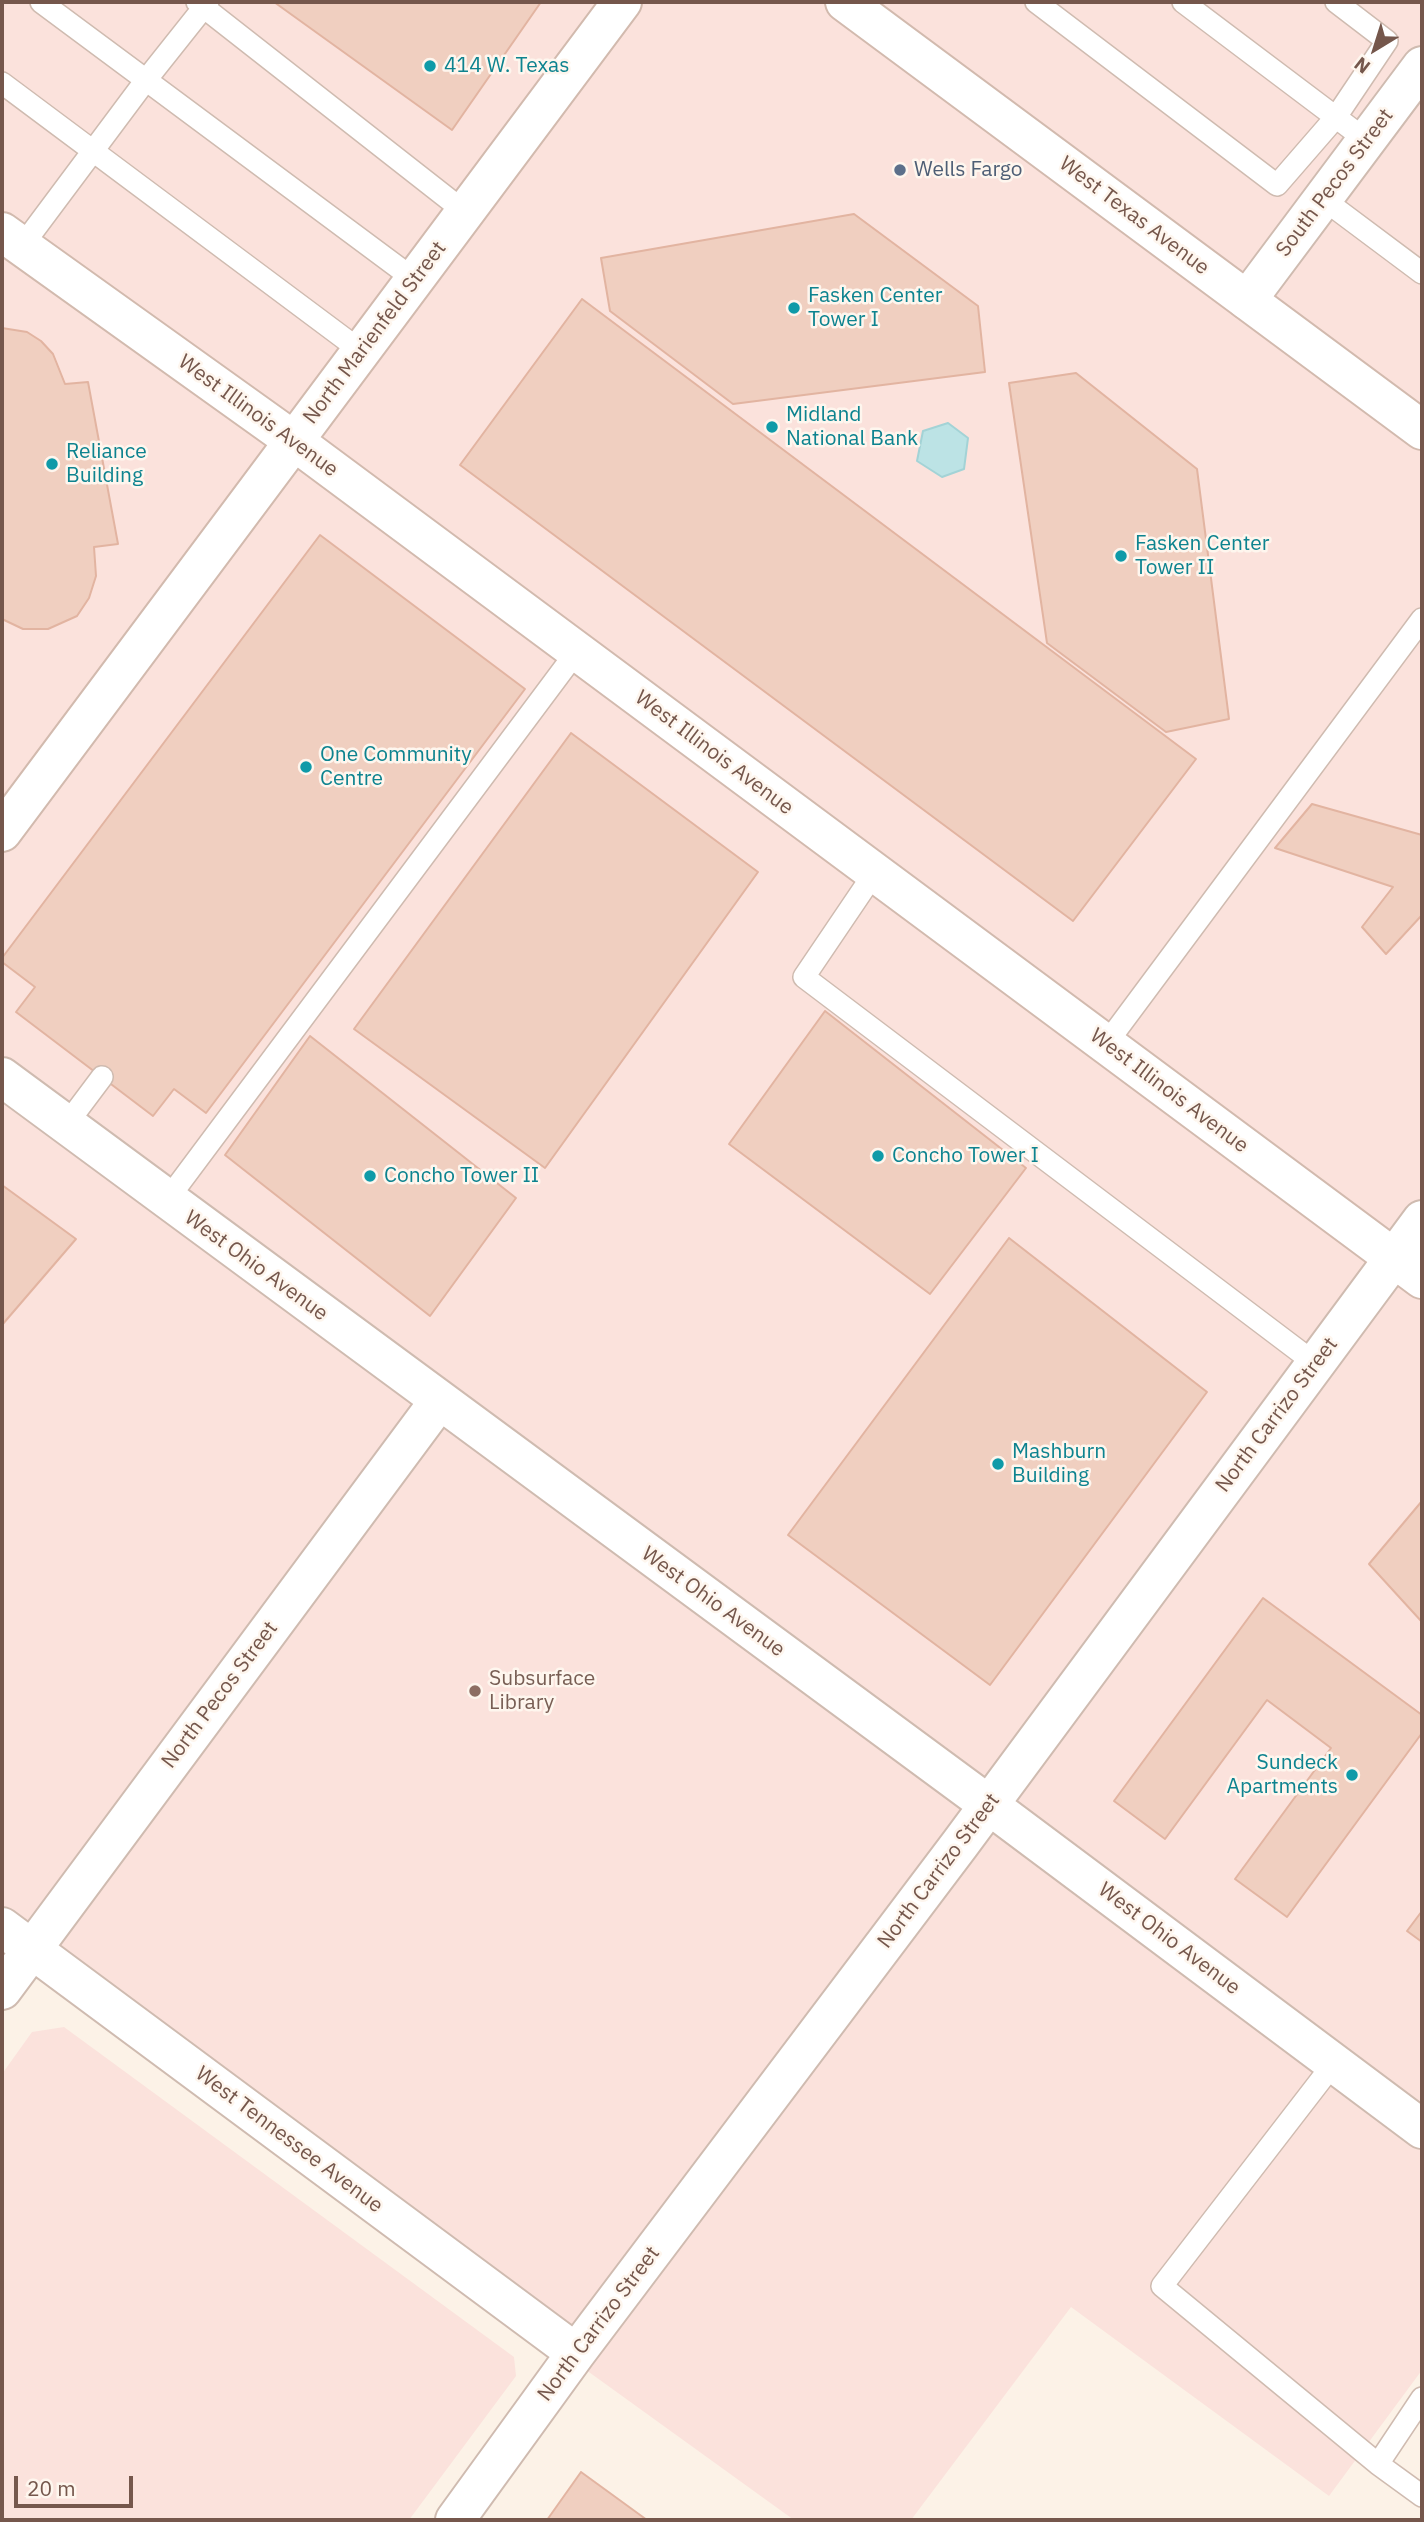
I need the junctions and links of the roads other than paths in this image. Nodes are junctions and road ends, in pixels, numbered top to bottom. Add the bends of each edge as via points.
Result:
1 (41, 2) edge
2 (622, 2) edge
3 (845, 2) edge
4 (1183, 2) edge
5 (1336, 2) edge
6 (203, 3) edge
7 (1048, 5) edge
8 (1422, 66) edge
9 (146, 80) junction
10 (2, 83) edge
11 (1336, 117) junction
12 (1366, 141) junction
13 (94, 152) junction
14 (1323, 199) junction
15 (465, 212) junction
16 (12, 239) edge
17 (1422, 273) edge
18 (415, 280) junction
19 (1247, 300) junction
20 (361, 351) junction
21 (1422, 430) edge
22 (294, 441) junction
23 (1422, 619) edge
24 (577, 650) junction
25 (2, 832) edge
26 (875, 872) junction
27 (1106, 1044) junction
28 (2, 1077) edge
29 (102, 1077) dead end
30 (66, 1125) junction
31 (167, 1199) junction
32 (1422, 1220) edge
33 (1408, 1269) edge
34 (1316, 1364) junction
35 (439, 1401) junction
36 (989, 1805) junction
37 (2, 1927) edge
38 (32, 1949) junction
39 (2, 1990) edge
40 (1334, 2063) junction
41 (1422, 2129) edge
42 (576, 2353) junction
43 (1422, 2398) edge
44 (1378, 2464) junction
45 (1422, 2496) edge
46 (455, 2520) edge

1 - 9 lane
2 - 15 street, North Marienfeld Street
3 - 19 street, West Texas Avenue
4 - 11 lane
5 - 11 lane via 1387,41
6 - 9 lane
6 - 15 lane
7 - 11 lane via 1277,185
8 - 12 street, South Pecos Street
9 - 13 lane
9 - 18 lane
10 - 13 lane
11 - 12 lane
12 - 14 street, South Pecos Street
13 - 16 lane
13 - 20 lane
14 - 17 lane
14 - 19 street, South Pecos Street
15 - 18 street, North Marienfeld Street
16 - 22 street, West Illinois Avenue
18 - 20 street, North Marienfeld Street
19 - 21 street, West Texas Avenue
20 - 22 street, North Marienfeld Street
22 - 24 street, West Illinois Avenue
22 - 25 street, North Marienfeld Street
23 - 27 lane
24 - 26 street, West Illinois Avenue
24 - 31 lane
26 - 27 street, West Illinois Avenue
26 - 34 lane via 804,977
27 - 33 street, West Illinois Avenue
28 - 30 street, West Ohio Avenue
29 - 30 lane
30 - 31 street, West Ohio Avenue
31 - 35 street, West Ohio Avenue
32 - 33 street, North Carrizo Street
33 - 34 street, North Carrizo Street
34 - 36 street, North Carrizo Street
35 - 36 street, West Ohio Avenue
35 - 38 street, North Pecos Street
36 - 40 street, West Ohio Avenue
36 - 42 street, North Carrizo Street
37 - 38 street, West Tennessee Avenue
38 - 39 street, North Pecos Street
38 - 42 street, West Tennessee Avenue
40 - 41 street, West Ohio Avenue
40 - 44 lane via 1162,2286
42 - 46 street, North Carrizo Street
43 - 44 lane
44 - 45 lane

